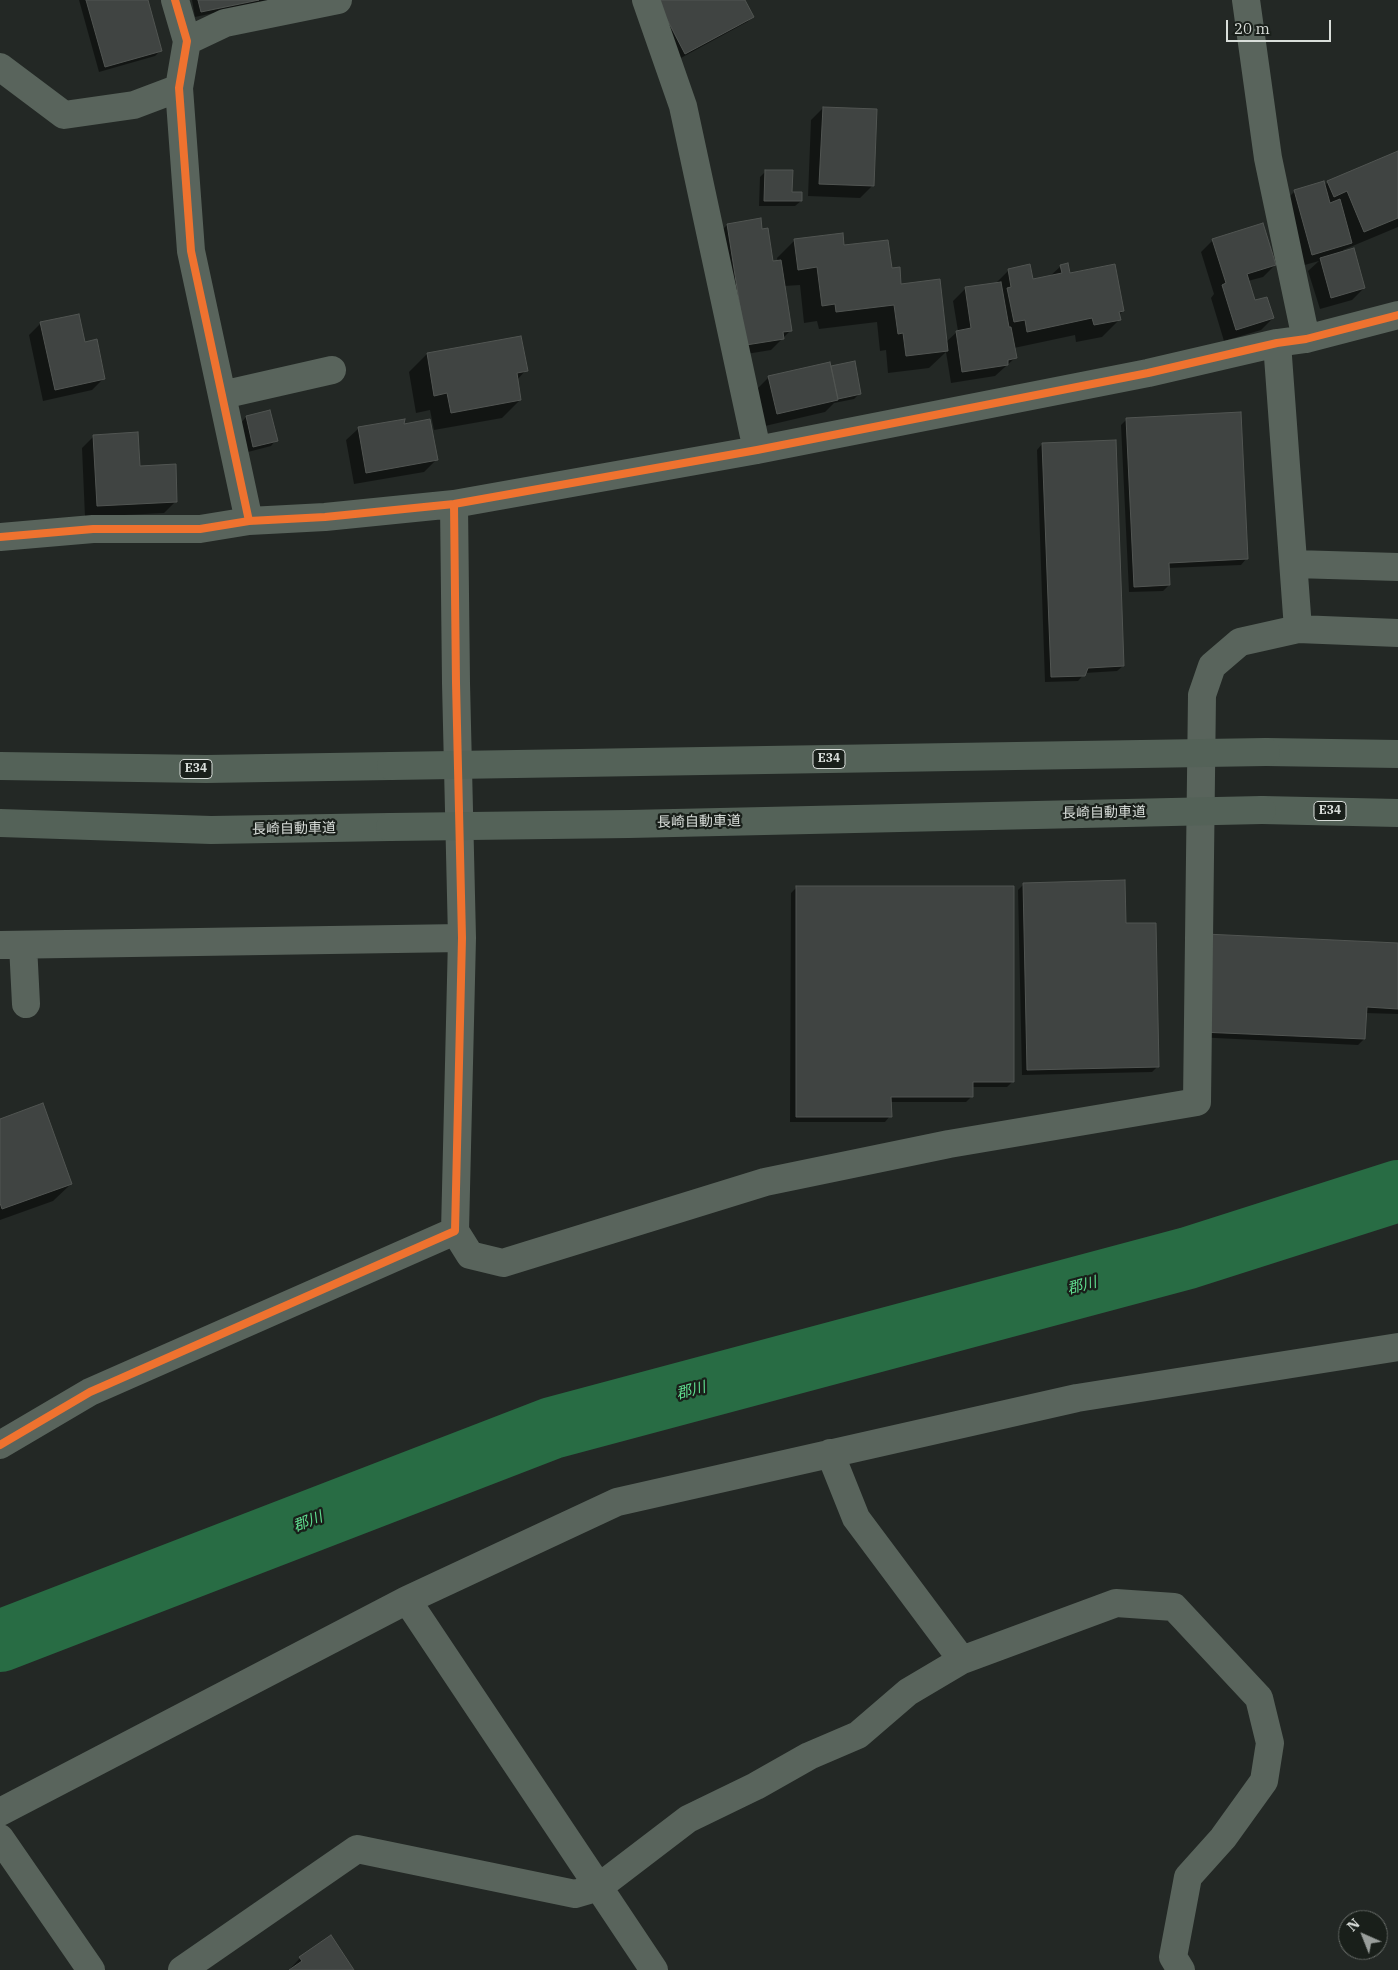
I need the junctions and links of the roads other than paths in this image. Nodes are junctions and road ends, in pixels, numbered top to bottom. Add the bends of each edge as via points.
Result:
1 (175, 0) edge
2 (338, 0) edge
3 (646, 0) edge
4 (1246, 0) edge
5 (187, 42) junction
6 (0, 67) edge
7 (179, 88) junction
8 (1398, 315) edge
9 (1306, 339) junction
10 (1277, 343) junction
11 (332, 370) dead end
12 (222, 395) junction
13 (757, 450) junction
14 (454, 504) junction
15 (249, 521) junction
16 (0, 537) edge
17 (1294, 564) junction
18 (1398, 567) edge
19 (1298, 630) junction
20 (1398, 633) edge
21 (1398, 754) edge
22 (0, 766) edge
23 (1398, 813) edge
24 (0, 823) edge
25 (462, 938) junction
26 (11, 945) edge
27 (26, 1004) dead end
28 (456, 1231) junction
29 (1398, 1346) edge
30 (0, 1445) edge
31 (830, 1453) junction
32 (407, 1600) junction
33 (962, 1660) junction
34 (0, 1812) edge
35 (0, 1838) edge
36 (598, 1887) junction
37 (91, 1970) edge
38 (182, 1970) edge
39 (654, 1970) edge
40 (1181, 1970) edge

1 - 5 street
2 - 5 street via 225,23
3 - 13 street via 683,106
4 - 9 street via 1268,158
5 - 7 street
6 - 7 street via 64,115 134,105
7 - 12 street via 191,251
8 - 9 street
9 - 10 street
10 - 13 street via 1148,373
10 - 17 street
11 - 12 street
12 - 15 street
13 - 14 street
14 - 15 street via 325,518
14 - 25 street
15 - 16 street via 200,529 93,529
17 - 18 street
17 - 19 street
19 - 20 street
19 - 28 street via 1240,642 1212,666 1202,695 1197,1102 949,1144 765,1182 504,1263 470,1255
21 - 22 highway, E34, bridge via 1266,752 206,769
23 - 24 highway, 長崎自動車道 / E34, bridge via 1262,810 211,830
25 - 26 street
25 - 28 street
26 - 27 street
28 - 30 street via 90,1392
29 - 31 street via 1077,1398
31 - 32 street via 617,1502
31 - 33 street via 856,1518
32 - 34 street
32 - 36 street
33 - 36 street via 908,1692 858,1735 809,1756 756,1786 688,1818
33 - 40 street via 1116,1603 1174,1607 1259,1698 1270,1743 1264,1781 1223,1838 1188,1877 1173,1957
35 - 37 street
36 - 38 street via 575,1894 357,1849
36 - 39 street

